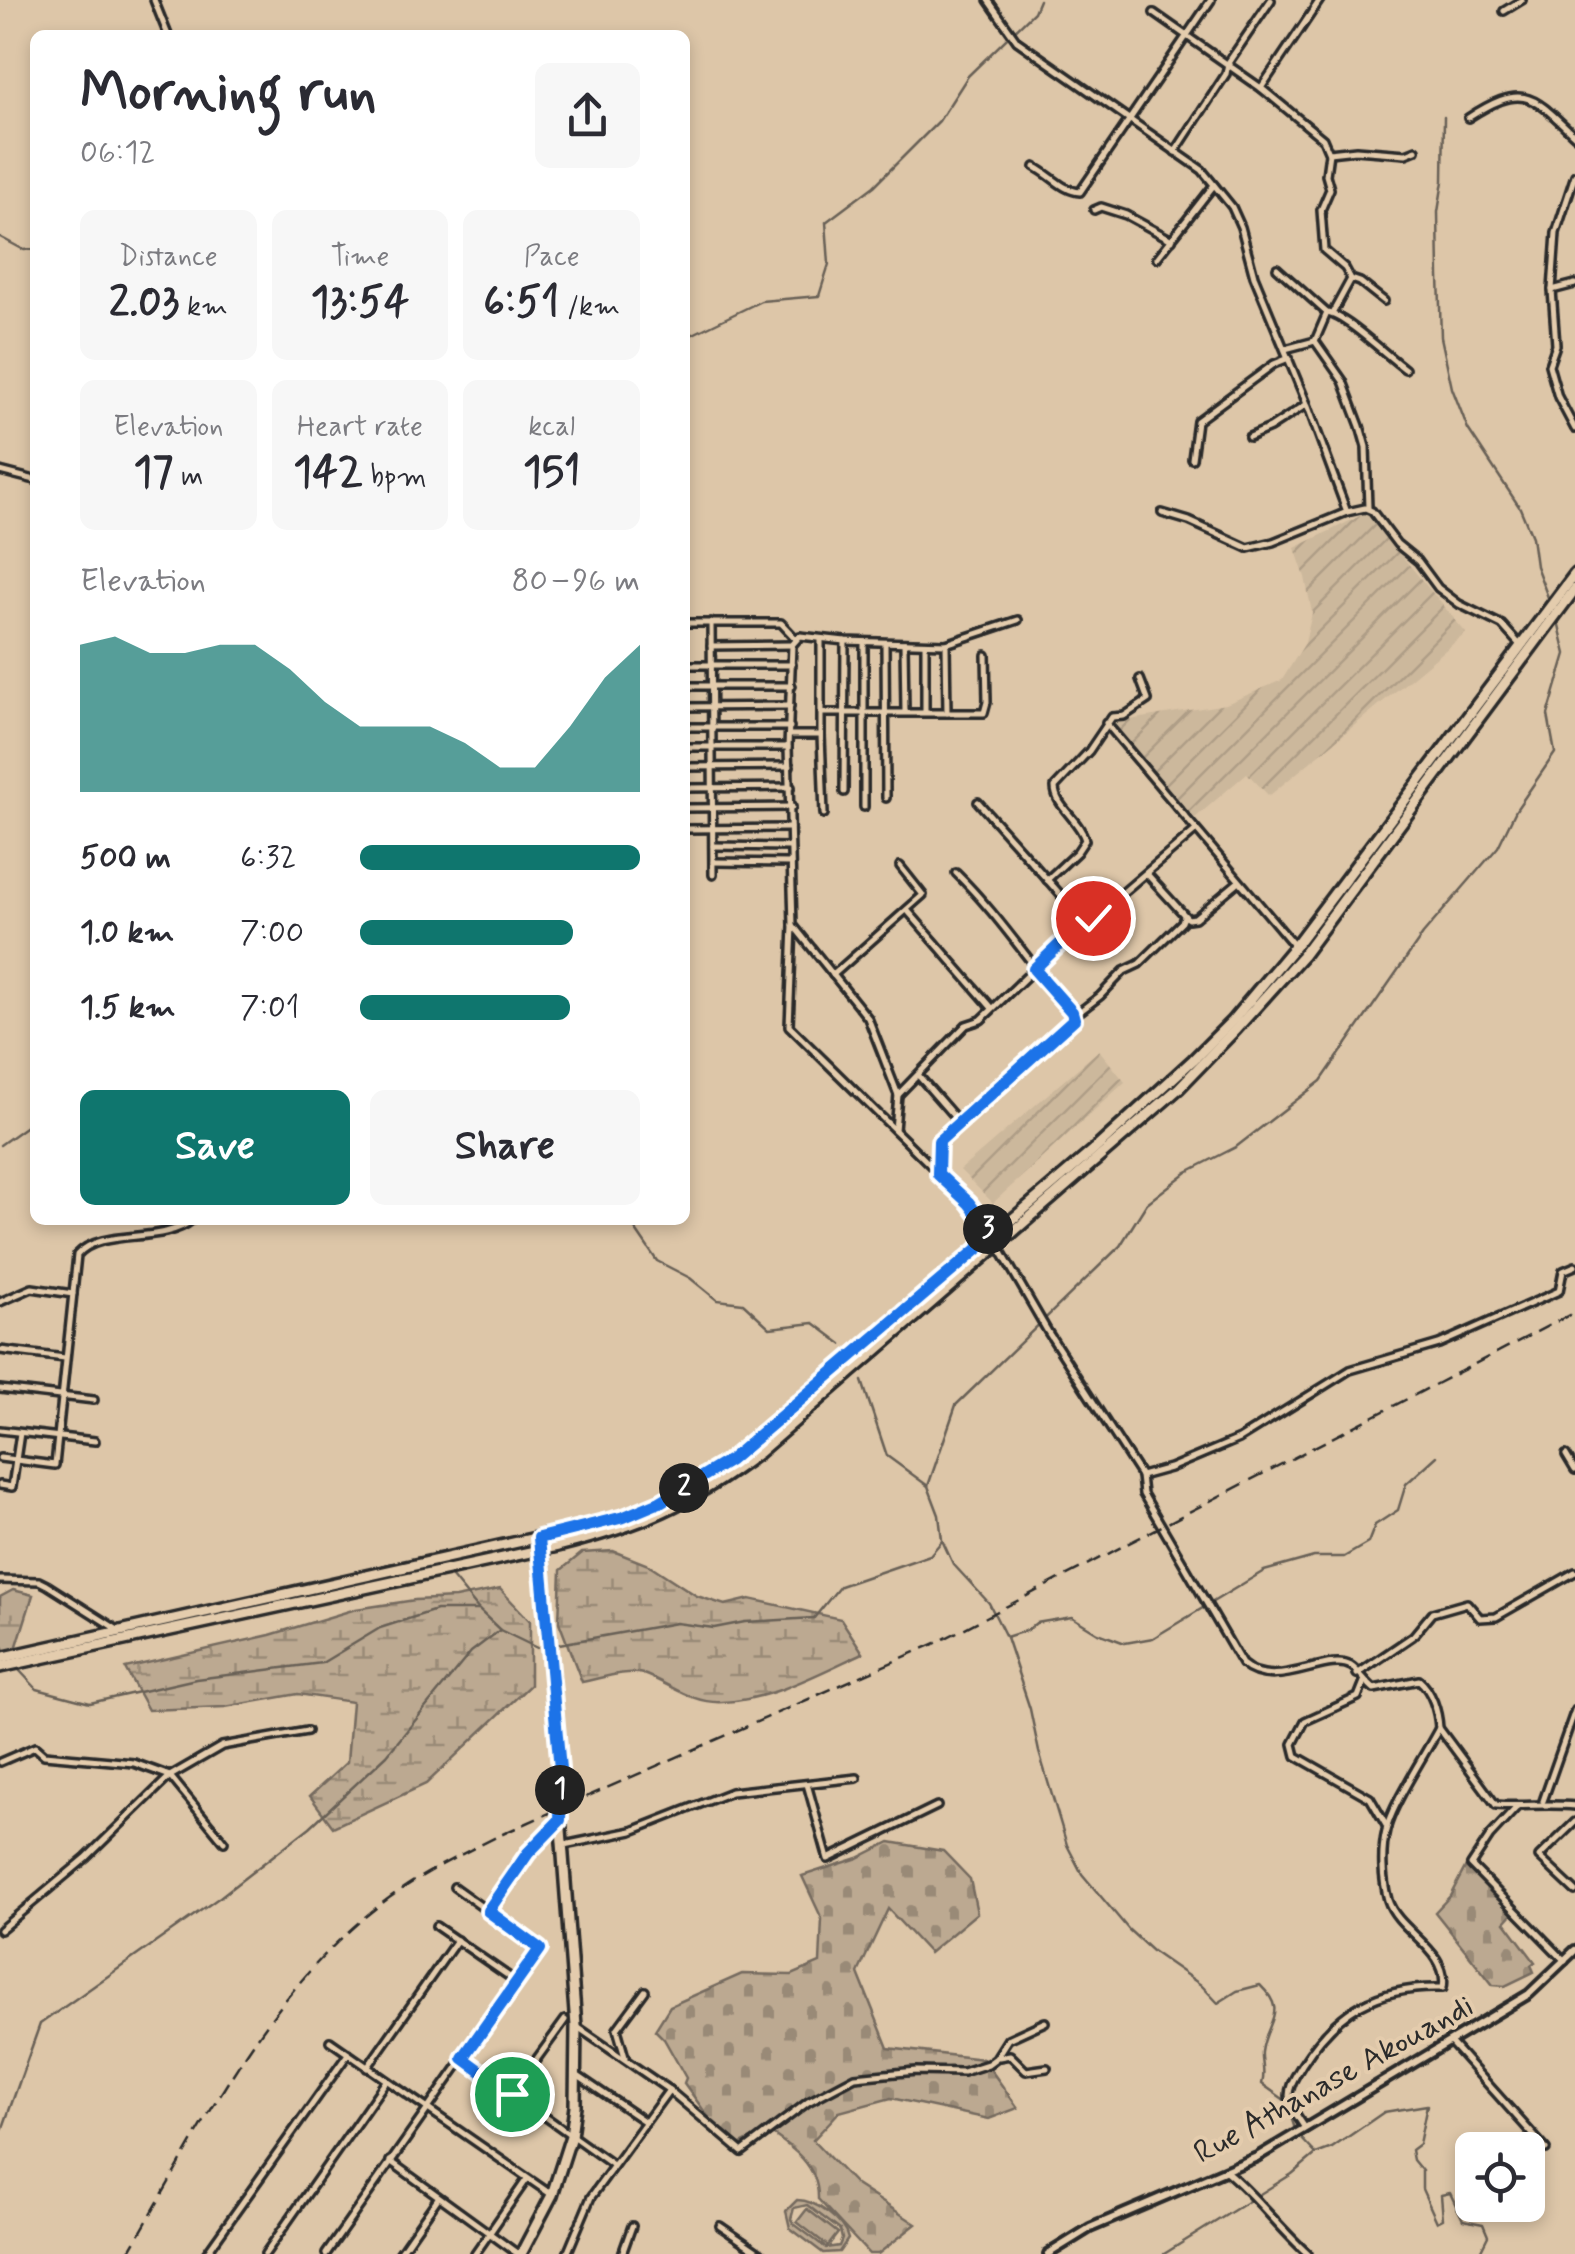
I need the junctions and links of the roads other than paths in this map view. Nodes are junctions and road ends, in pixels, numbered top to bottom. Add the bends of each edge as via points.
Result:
1 (154, 0) edge
2 (988, 0) edge
3 (1211, 0) edge
4 (1271, 0) edge
5 (1320, 0) edge
6 (1522, 0) edge
7 (1504, 11) dead end
8 (1154, 13) dead end
9 (166, 30) edge
10 (1188, 37) junction
11 (1228, 63) junction
12 (1262, 88) junction
13 (1468, 118) dead end
14 (1128, 122) junction
15 (1575, 136) edge
16 (1416, 150) dead end
17 (1175, 152) junction
18 (1328, 153) junction
19 (1035, 168) dead end
20 (1575, 174) edge
21 (1214, 185) junction
22 (1094, 210) dead end
23 (1172, 240) junction
24 (1157, 258) dead end
25 (1277, 268) dead end
26 (1351, 279) junction
27 (1575, 284) edge
28 (1552, 290) junction
29 (1384, 301) dead end
30 (1330, 313) junction
31 (1315, 342) junction
32 (1285, 349) junction
33 (1289, 358) junction
34 (1406, 369) dead end
35 (1307, 404) junction
36 (1575, 428) edge
37 (1249, 437) dead end
38 (1192, 459) dead end
39 (0, 471) edge
40 (30, 479) edge
41 (1368, 508) junction
42 (1347, 512) junction
43 (1162, 513) dead end
44 (1575, 574) edge
45 (1575, 589) edge
46 (1018, 620) dead end
47 (711, 622) junction
48 (690, 623) edge
49 (821, 638) junction
50 (844, 641) junction
51 (794, 642) junction
52 (864, 642) junction
53 (885, 643) junction
54 (904, 644) junction
55 (925, 644) junction
56 (946, 644) junction
57 (711, 646) junction
58 (1522, 646) junction
59 (986, 656) dead end
60 (690, 664) edge
61 (712, 665) junction
62 (792, 665) junction
63 (1140, 679) dead end
64 (690, 686) edge
65 (712, 686) junction
66 (792, 686) junction
67 (690, 706) edge
68 (712, 706) junction
69 (790, 706) junction
70 (821, 712) junction
71 (844, 712) junction
72 (865, 712) junction
73 (886, 712) junction
74 (905, 712) junction
75 (925, 712) junction
76 (947, 712) junction
77 (1106, 723) junction
78 (690, 727) edge
79 (713, 727) junction
80 (789, 731) junction
81 (820, 735) junction
82 (690, 747) edge
83 (713, 747) junction
84 (788, 747) junction
85 (790, 766) junction
86 (690, 767) edge
87 (713, 768) junction
88 (690, 788) edge
89 (714, 788) junction
90 (791, 788) junction
91 (844, 792) dead end
92 (886, 798) dead end
93 (978, 802) dead end
94 (792, 807) junction
95 (864, 807) dead end
96 (690, 808) edge
97 (714, 808) junction
98 (824, 814) dead end
99 (790, 828) junction
100 (690, 829) edge
101 (714, 829) junction
102 (1195, 831) junction
103 (714, 846) junction
104 (790, 847) junction
105 (714, 862) junction
106 (789, 862) junction
107 (900, 866) dead end
108 (956, 873) dead end
109 (1147, 874) junction
110 (713, 875) dead end
111 (1047, 880) junction
112 (1238, 882) junction
113 (907, 910) junction
114 (1184, 916) junction
115 (1084, 921) junction
116 (793, 926) junction
117 (1296, 946) junction
118 (1034, 969) junction
119 (833, 975) junction
120 (992, 1008) junction
121 (1074, 1016) junction
122 (918, 1075) junction
123 (898, 1095) junction
124 (958, 1121) junction
125 (895, 1130) junction
126 (938, 1174) junction
127 (186, 1225) edge
128 (993, 1236) junction
129 (998, 1247) junction
130 (1575, 1266) edge
131 (72, 1294) junction
132 (0, 1302) edge
133 (0, 1350) edge
134 (64, 1358) junction
135 (0, 1389) edge
136 (62, 1396) junction
137 (94, 1400) dead end
138 (0, 1430) edge
139 (20, 1432) junction
140 (58, 1436) junction
141 (96, 1441) dead end
142 (1566, 1456) dead end
143 (0, 1458) edge
144 (17, 1460) junction
145 (1575, 1470) edge
146 (1141, 1476) junction
147 (0, 1486) edge
148 (539, 1538) junction
149 (541, 1550) junction
150 (1575, 1572) edge
151 (0, 1580) edge
152 (120, 1632) junction
153 (0, 1658) edge
154 (0, 1668) edge
155 (1357, 1674) junction
156 (1364, 1682) junction
157 (1575, 1710) edge
158 (1439, 1728) junction
159 (307, 1731) dead end
160 (0, 1762) edge
161 (170, 1776) junction
162 (858, 1778) dead end
163 (807, 1784) junction
164 (1543, 1802) junction
165 (936, 1806) dead end
166 (1516, 1806) junction
167 (1575, 1806) edge
168 (560, 1818) junction
169 (1575, 1822) edge
170 (1386, 1826) junction
171 (224, 1842) dead end
172 (564, 1844) junction
173 (454, 1887) dead end
174 (1575, 1891) edge
175 (488, 1911) junction
176 (436, 1926) dead end
177 (0, 1930) edge
178 (456, 1940) junction
179 (1575, 1950) edge
180 (1566, 1961) junction
181 (517, 1982) junction
182 (645, 1990) dead end
183 (565, 2020) dead end
184 (1045, 2022) dead end
185 (576, 2026) junction
186 (330, 2041) dead end
187 (1452, 2043) junction
188 (348, 2054) junction
189 (463, 2058) junction
190 (996, 2058) junction
191 (626, 2060) junction
192 (367, 2068) junction
193 (1046, 2068) dead end
194 (578, 2076) junction
195 (386, 2081) junction
196 (669, 2090) junction
197 (512, 2094) junction
198 (428, 2110) junction
199 (644, 2121) junction
200 (1300, 2131) junction
201 (571, 2136) junction
202 (1546, 2149) dead end
203 (390, 2160) junction
204 (613, 2165) junction
205 (1227, 2172) junction
206 (526, 2180) junction
207 (552, 2195) junction
208 (438, 2198) junction
209 (632, 2226) dead end
210 (720, 2226) dead end
211 (489, 2234) junction
212 (270, 2246) junction
213 (206, 2254) edge
214 (265, 2254) edge
215 (281, 2254) edge
216 (326, 2254) edge
217 (398, 2254) edge
218 (475, 2254) edge
219 (519, 2254) edge
220 (567, 2254) edge
221 (622, 2254) edge
222 (761, 2254) edge
223 (1048, 2254) edge
224 (1308, 2254) edge

1 - 9 street
2 - 14 street via 1017,41
3 - 10 street
4 - 11 street
5 - 12 street
6 - 7 street
8 - 10 street
10 - 11 street
10 - 14 street
11 - 12 street
11 - 17 street
12 - 18 street via 1320,136
13 - 15 street via 1492,102 1524,98 1538,101
14 - 17 street
14 - 19 street via 1080,192
16 - 18 street
17 - 21 street
18 - 26 street via 1330,190 1320,223 1324,250
20 - 28 street via 1556,233
21 - 23 street
21 - 32 street via 1241,227
22 - 23 street via 1118,212
23 - 24 street
25 - 30 street
26 - 29 street
26 - 30 street
27 - 28 street
28 - 36 street via 1556,345 1549,365
30 - 31 street
30 - 34 street
31 - 32 street
31 - 41 street via 1360,426
32 - 33 street
33 - 35 street
33 - 38 street via 1198,421
35 - 37 street
35 - 42 street
39 - 40 street
41 - 42 street
41 - 58 street via 1438,588 1502,626
42 - 43 street via 1248,548
44 - 58 main road
45 - 129 main road via 1302,956 1179,1088
46 - 56 street
47 - 48 street
47 - 51 street via 781,623
47 - 57 street
49 - 50 street
49 - 51 street
49 - 70 street
50 - 52 street
50 - 71 street
51 - 57 street
51 - 62 street
52 - 53 street
52 - 72 street
53 - 54 street
53 - 73 street
54 - 55 street
54 - 74 street
55 - 56 street
55 - 75 street
56 - 76 street
57 - 61 street
58 - 117 main road
59 - 76 street via 986,712
60 - 61 street
61 - 62 street
61 - 65 street
62 - 66 street
63 - 77 street via 1148,700
64 - 65 street
65 - 66 street
65 - 68 street
66 - 69 street
67 - 68 street
68 - 69 street
68 - 79 street
69 - 80 street
70 - 71 street
70 - 81 street
71 - 72 street
71 - 91 street
72 - 73 street
72 - 95 street
73 - 74 street
73 - 92 street
74 - 75 street
75 - 76 street
77 - 102 street
77 - 111 street via 1055,787 1086,840
78 - 79 street
79 - 80 street
79 - 83 street
80 - 81 street
80 - 84 street
81 - 98 street
82 - 83 street
83 - 84 street
83 - 87 street
84 - 85 street
85 - 87 street
85 - 90 street
86 - 87 street
87 - 89 street
88 - 89 street
89 - 90 street
89 - 97 street
90 - 94 street
93 - 111 street
94 - 97 street
94 - 99 street
96 - 97 street
97 - 101 street
99 - 101 street
99 - 104 street
100 - 101 street
101 - 103 street
102 - 109 street
102 - 112 street
103 - 104 street
103 - 105 street
104 - 106 street
105 - 106 street
105 - 110 street
106 - 116 street
107 - 113 street via 923,893
108 - 118 street
109 - 114 street
109 - 115 street
111 - 115 street
112 - 114 street via 1195,918
112 - 117 street
113 - 119 street
113 - 120 street
114 - 121 street via 1139,964
115 - 118 street
116 - 119 street
116 - 125 street via 789,1026
117 - 128 main road via 1161,1090
118 - 120 street
118 - 121 street
119 - 123 street via 868,1018
120 - 122 street
121 - 124 street
122 - 123 street
122 - 124 street
123 - 125 street
124 - 126 street via 939,1141
125 - 126 street
126 - 128 street
127 - 131 street via 85,1247 77,1255
128 - 129 street
128 - 148 main road via 730,1460 624,1517
129 - 146 street
129 - 149 main road via 706,1491 626,1528
130 - 146 street via 1564,1272 1559,1291 1439,1344 1350,1370 1239,1439
131 - 132 street via 32,1288
131 - 134 street
133 - 134 street
134 - 136 street
135 - 136 street
136 - 137 street
136 - 140 street
138 - 139 street
139 - 140 street
139 - 144 street
140 - 141 street
140 - 144 street via 55,1465
142 - 145 street
143 - 144 street
144 - 147 street via 12,1487
146 - 155 street via 1144,1494 1242,1664 1287,1675 1337,1664
148 - 149 main road
148 - 152 main road
149 - 154 main road
149 - 168 main road, bridge
150 - 155 street via 1496,1617 1480,1618 1467,1603 1432,1614 1413,1636
151 - 152 street via 47,1585
152 - 153 main road
155 - 156 street
156 - 158 street via 1374,1689 1419,1680
156 - 170 street via 1358,1697 1305,1721 1292,1744 1296,1756 1370,1798
157 - 164 street
158 - 166 street via 1496,1805
158 - 170 street
159 - 161 street via 222,1746
160 - 161 street via 34,1748 44,1755 134,1763
161 - 171 street
161 - 177 street
162 - 163 street
163 - 165 street via 828,1859
163 - 172 street via 731,1792 632,1831
164 - 166 street
164 - 167 street
166 - 180 street via 1471,1865
168 - 172 main road
168 - 175 street
169 - 174 street via 1539,1857
170 - 200 street via 1388,1903 1440,1963 1444,1988 1410,1988 1371,1999 1331,2028 1289,2090
172 - 185 main road
173 - 175 street
175 - 181 street via 540,1949
176 - 178 street
178 - 181 street
178 - 192 street
179 - 180 street, Rue Athanase Akouandi
180 - 187 street, Rue Athanase Akouandi via 1529,1994
181 - 189 street
182 - 191 street via 617,2029
183 - 197 street
184 - 190 street via 1008,2040
185 - 191 street
185 - 194 main road
186 - 188 street
187 - 200 street, Rue Athanase Akouandi
187 - 202 street
188 - 192 street
188 - 213 street
189 - 197 street
189 - 198 street
190 - 193 street via 1010,2055 1026,2071
190 - 196 street via 963,2072 855,2077 808,2102 742,2152
191 - 196 street
192 - 195 street
194 - 199 street
194 - 201 main road
195 - 198 street
195 - 212 street
196 - 199 street
197 - 201 street
198 - 203 street
198 - 206 street
199 - 204 street
200 - 205 street, Rue Athanase Akouandi
201 - 204 street
201 - 207 main road
203 - 208 street
203 - 216 street
204 - 220 street via 591,2196
205 - 223 street, Rue Athanase Akouandi via 1090,2228
205 - 224 street
206 - 207 street
206 - 211 street
207 - 219 main road
208 - 211 street
208 - 217 street
209 - 221 street
210 - 222 street
211 - 218 street
211 - 219 street
212 - 214 street
212 - 215 street

